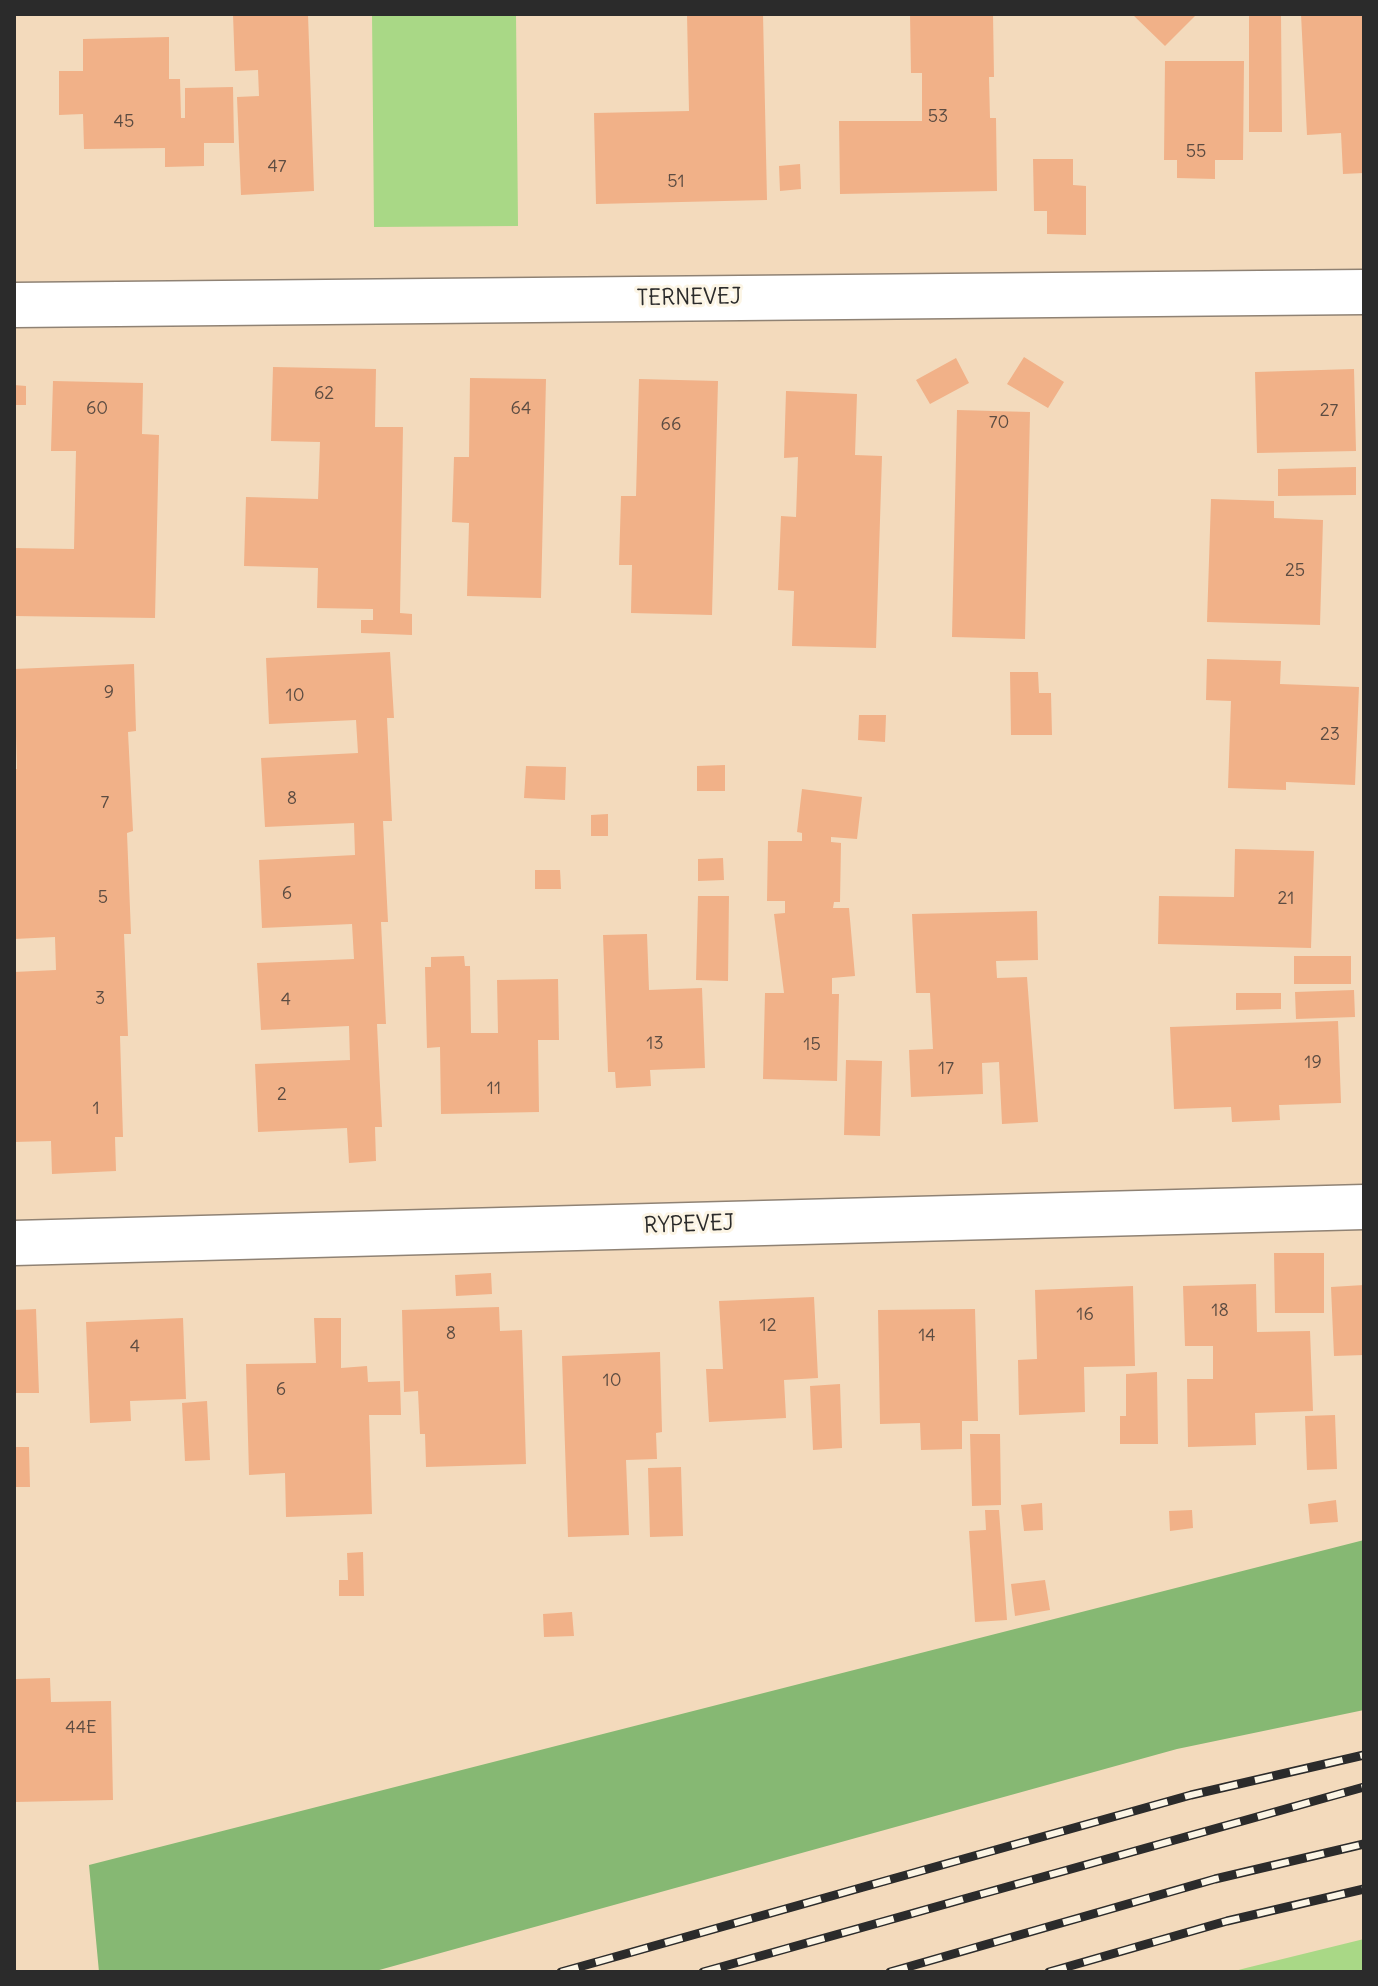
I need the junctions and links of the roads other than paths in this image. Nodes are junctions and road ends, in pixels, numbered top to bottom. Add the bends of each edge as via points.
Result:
1 (1364, 292) edge
2 (14, 305) edge
3 (1364, 1207) edge
4 (14, 1243) edge

1 - 2 street, TERNEVEJ
3 - 4 street, RYPEVEJ

